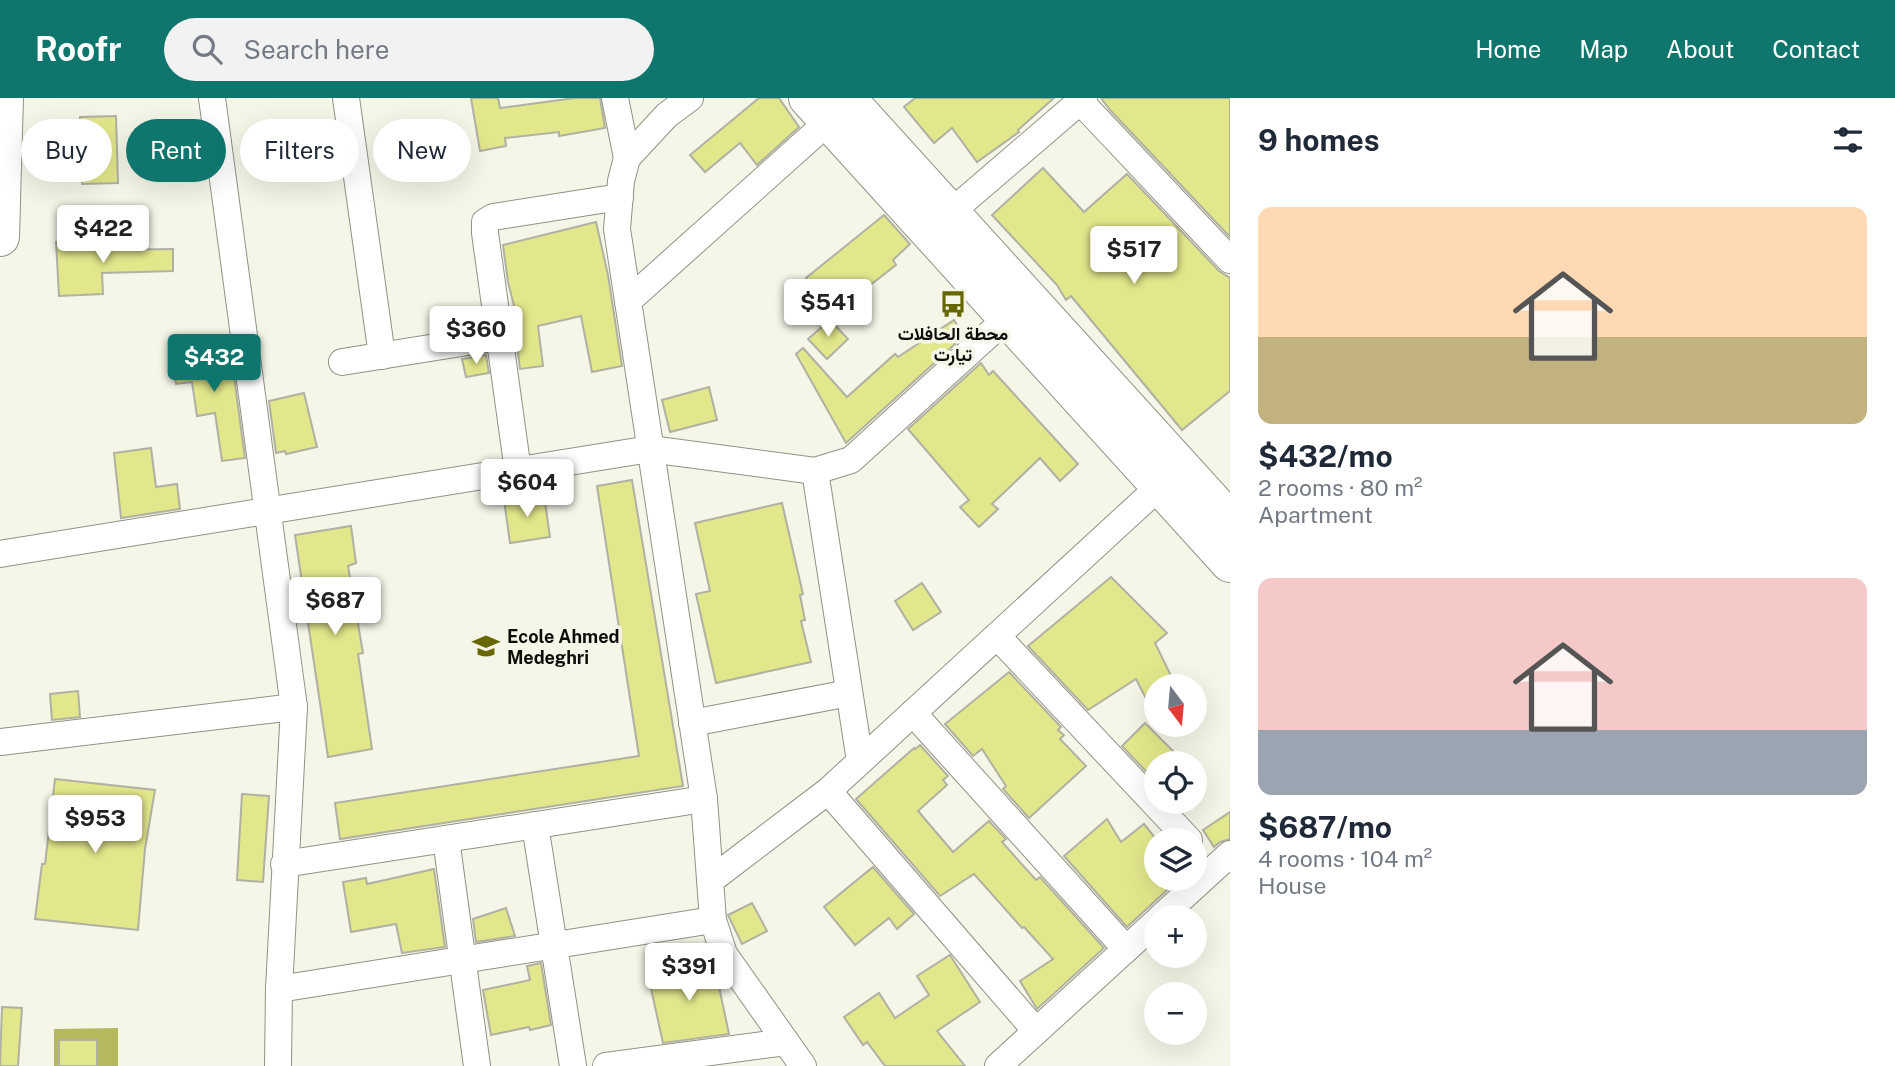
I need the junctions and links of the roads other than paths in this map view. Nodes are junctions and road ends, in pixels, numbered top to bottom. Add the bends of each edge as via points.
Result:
1 (4, 98) edge
2 (212, 98) edge
3 (346, 98) edge
4 (615, 98) edge
5 (690, 98) edge
6 (1081, 99) edge
7 (828, 106) edge
8 (627, 158) junction
9 (620, 197) junction
10 (950, 212) junction
11 (0, 237) edge
12 (1230, 260) edge
13 (628, 302) junction
14 (1007, 318) junction
15 (499, 337) junction
16 (382, 356) junction
17 (342, 362) dead end
18 (650, 449) junction
19 (518, 471) junction
20 (815, 471) junction
21 (1160, 486) junction
22 (267, 512) junction
23 (1230, 522) edge
24 (0, 554) edge
25 (1230, 564) edge
26 (997, 636) junction
27 (849, 694) junction
28 (294, 707) junction
29 (913, 713) junction
30 (692, 723) junction
31 (0, 742) edge
32 (860, 761) junction
33 (828, 791) junction
34 (704, 799) junction
35 (535, 825) junction
36 (1177, 828) edge
37 (446, 839) junction
38 (1222, 861) edge
39 (284, 863) junction
40 (711, 880) junction
41 (1174, 905) edge
42 (713, 920) junction
43 (1144, 933) edge
44 (555, 945) junction
45 (1126, 949) junction
46 (462, 961) junction
47 (279, 989) junction
48 (1036, 1031) junction
49 (786, 1042) junction
50 (278, 1066) edge
51 (477, 1066) edge
52 (573, 1066) edge
53 (606, 1066) edge
54 (803, 1066) edge
55 (998, 1066) edge

1 - 11 main road
2 - 22 street
3 - 16 street
4 - 8 street
5 - 8 street via 667,115
6 - 10 street
6 - 12 street
7 - 10 main road
7 - 13 street
7 - 14 main road
8 - 9 street
9 - 13 street via 617,229
9 - 15 street via 485,222
10 - 23 main road
13 - 18 street
14 - 20 street via 852,460
14 - 21 main road
15 - 16 street
15 - 19 street
16 - 17 street
18 - 19 street
18 - 20 street
18 - 30 street
19 - 22 street
20 - 27 street
21 - 25 main road
21 - 26 street
22 - 24 street
22 - 28 street
26 - 29 street
26 - 36 street
27 - 30 street
27 - 32 street
28 - 31 street
28 - 39 street
29 - 32 street
29 - 45 street
30 - 34 street
32 - 33 street
33 - 40 street
33 - 48 street
34 - 35 street
34 - 40 street
35 - 37 street
35 - 44 street
37 - 39 street
37 - 46 street
38 - 41 street
39 - 47 street
40 - 42 street
42 - 44 street
42 - 49 street via 724,954
43 - 45 street
44 - 46 street
44 - 52 street
45 - 48 street
46 - 47 street
46 - 51 street
47 - 50 street
48 - 55 street
49 - 53 street
49 - 54 street

